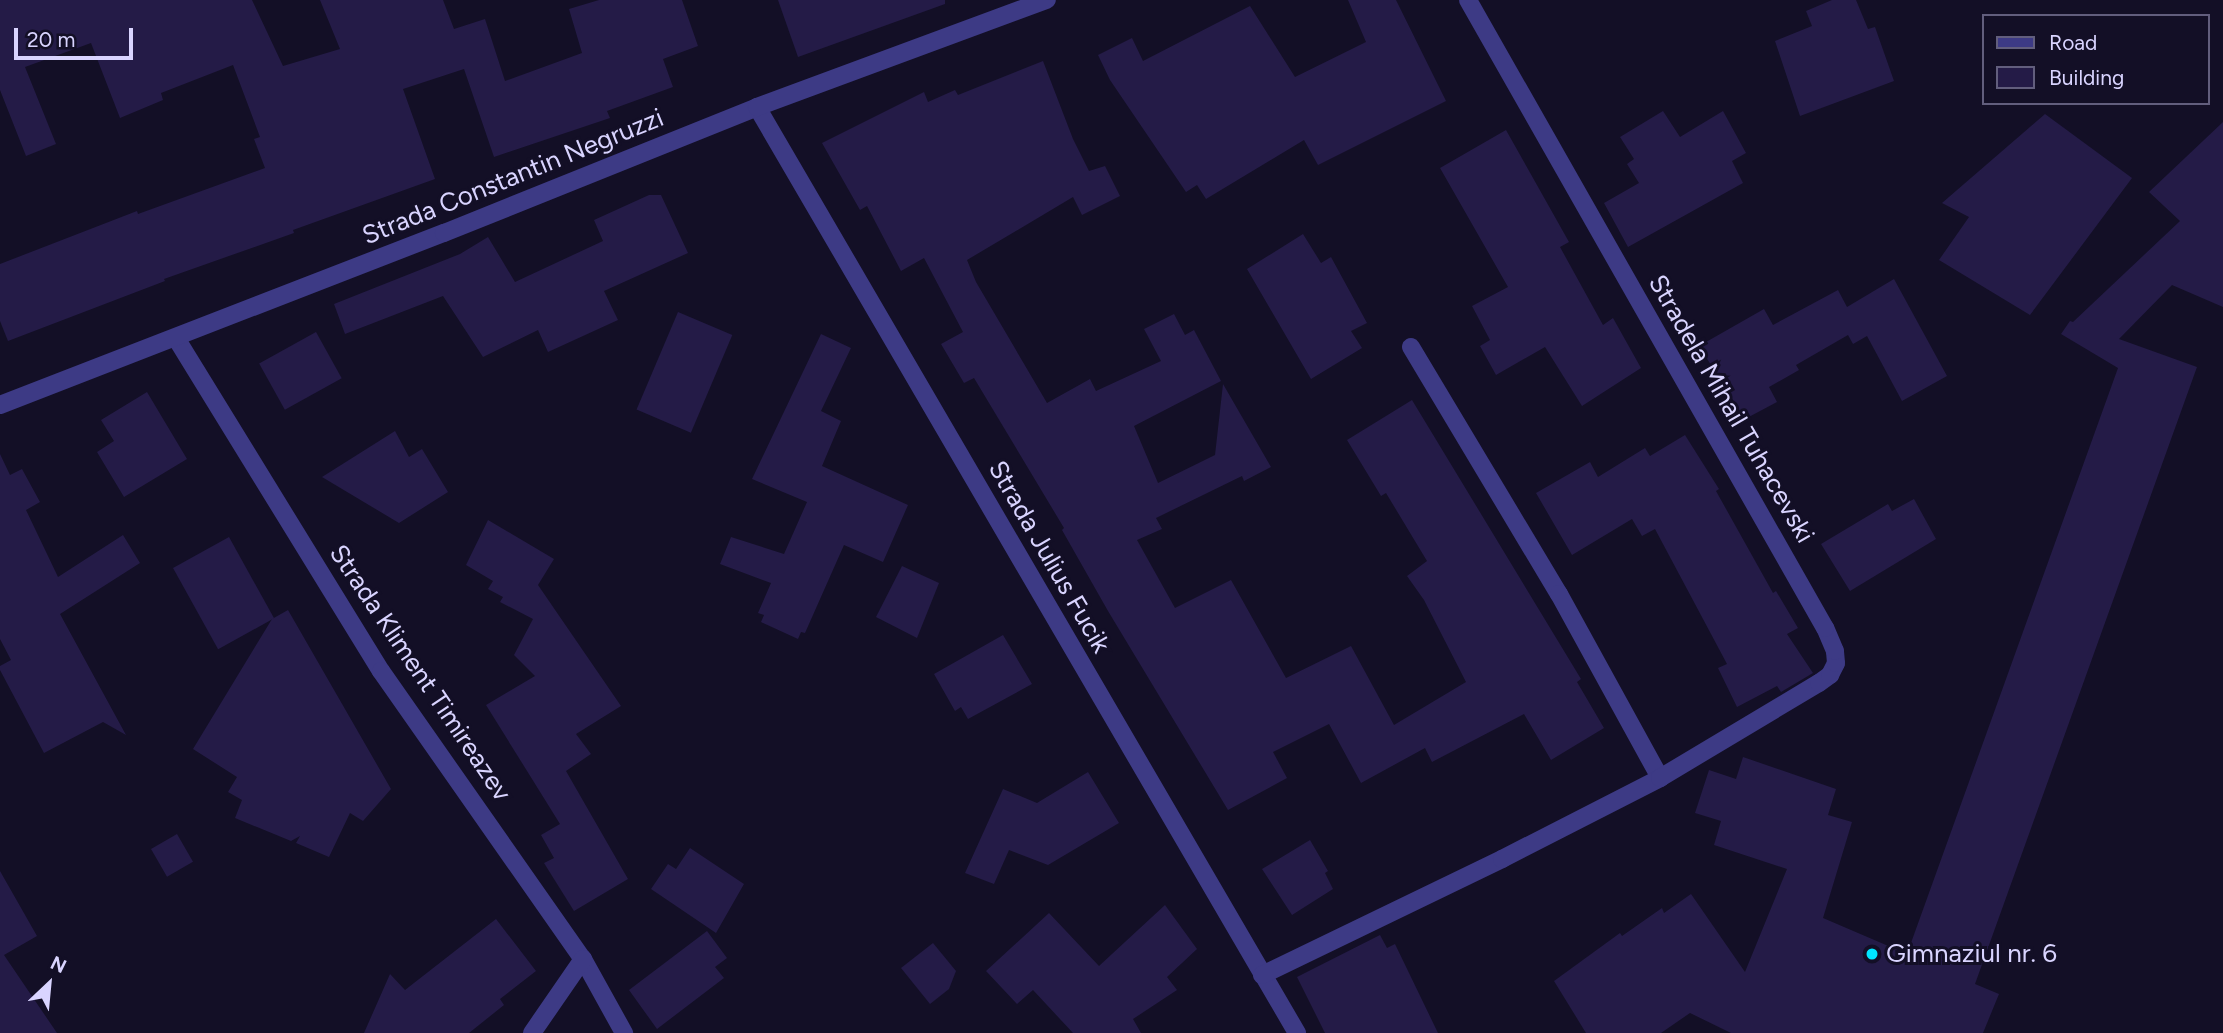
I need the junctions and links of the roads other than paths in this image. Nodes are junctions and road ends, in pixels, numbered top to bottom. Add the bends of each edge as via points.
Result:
1 (1047, 0) edge
2 (1468, 0) edge
3 (757, 107) junction
4 (176, 338) junction
5 (1411, 347) dead end
6 (0, 405) edge
7 (1660, 778) junction
8 (583, 959) junction
9 (1262, 975) junction
10 (532, 1033) edge
11 (624, 1033) edge
12 (1297, 1033) edge

1 - 3 street, Strada Constantin Negruzzi
2 - 7 street, Stradela Mihail Tuhacevski via 1835,651 1836,663 1826,678
3 - 4 street, Strada Constantin Negruzzi
3 - 9 street, Strada Julius Fucik
4 - 6 street, Strada Constantin Negruzzi
4 - 8 street, Strada Kliment Timireazev via 381,671
5 - 7 street via 1559,594
7 - 9 street, Stradela Mihail Tuhacevski
8 - 10 street
8 - 11 street, Strada Kliment Timireazev
9 - 12 street, Strada Julius Fucik

